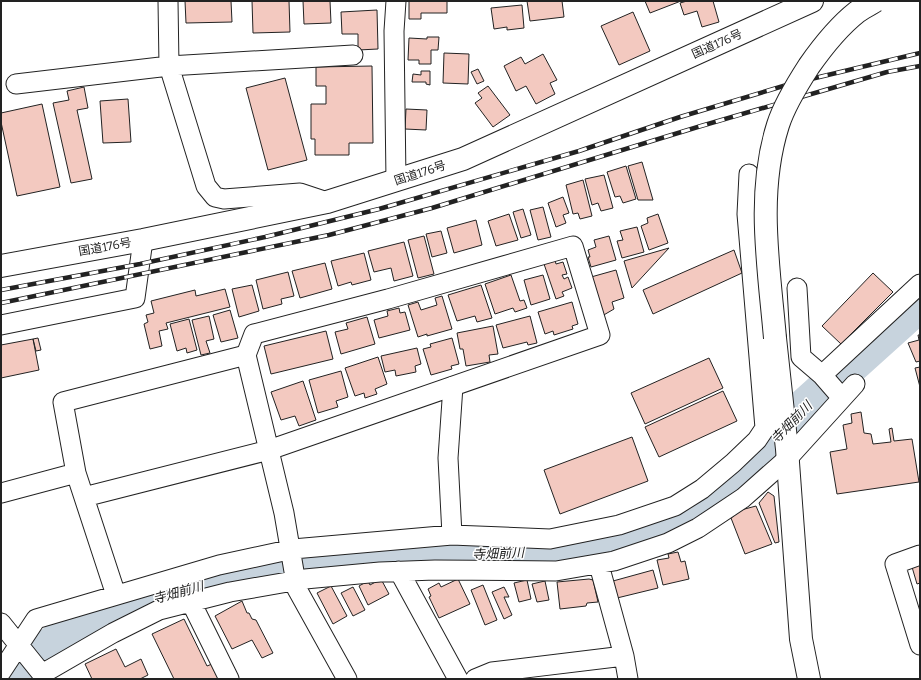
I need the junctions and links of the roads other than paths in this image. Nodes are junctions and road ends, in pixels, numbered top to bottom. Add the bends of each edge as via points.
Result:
1 (168, 1) edge
2 (396, 1) edge
3 (812, 1) edge
4 (875, 1) edge
5 (353, 55) dead end
6 (168, 66) junction
7 (16, 84) dead end
8 (749, 174) dead end
9 (396, 180) junction
10 (327, 202) junction
11 (143, 240) junction
12 (1, 266) edge
13 (920, 284) edge
14 (797, 288) dead end
15 (1, 325) edge
16 (246, 356) junction
17 (822, 375) junction
18 (855, 384) dead end
19 (453, 386) junction
20 (842, 398) junction
21 (269, 450) junction
22 (787, 454) junction
23 (76, 473) junction
24 (1, 493) edge
25 (84, 498) junction
26 (452, 535) junction
27 (291, 551) junction
28 (920, 555) edge
29 (599, 565) junction
30 (399, 571) junction
31 (296, 580) junction
32 (116, 595) junction
33 (192, 602) junction
34 (1, 623) edge
35 (920, 645) edge
36 (624, 656) junction
37 (34, 664) edge
38 (1, 672) edge
39 (229, 679) edge
40 (347, 679) edge
41 (458, 679) edge
42 (475, 679) edge
43 (628, 679) edge
44 (809, 679) edge

1 - 6 street
2 - 9 street
3 - 9 main road, 国道176号 via 463,159
4 - 22 main road, bridge via 857,12 824,45 798,82 778,124 769,162 766,229
5 - 6 street
6 - 7 street
6 - 10 street via 206,186 215,197 224,199 300,193
8 - 26 street via 747,214 765,428 757,440 733,463 675,506 619,525 550,539
9 - 10 main road, 国道176号
10 - 11 main road, 国道176号
11 - 12 main road, 国道176号
11 - 15 street via 135,298
13 - 17 street
14 - 17 street via 801,356
16 - 19 street via 254,334 573,246 600,335
16 - 21 street
16 - 23 street via 63,402
17 - 20 street
18 - 20 street
19 - 21 street
19 - 26 street via 448,458
20 - 22 street
21 - 25 street
21 - 27 street
22 - 29 street via 743,498 698,528 668,543
22 - 44 main road via 801,639
23 - 24 street
23 - 25 street
25 - 32 street
26 - 27 street
27 - 31 street
27 - 32 street via 219,565
28 - 35 street via 895,564
29 - 30 street via 556,571
29 - 36 street
30 - 31 street
30 - 41 street
31 - 33 street
31 - 40 street via 297,589
32 - 37 street via 36,619
33 - 37 street via 159,610 113,633
33 - 39 street
34 - 37 street
36 - 42 street via 492,672
36 - 43 street
37 - 38 street

